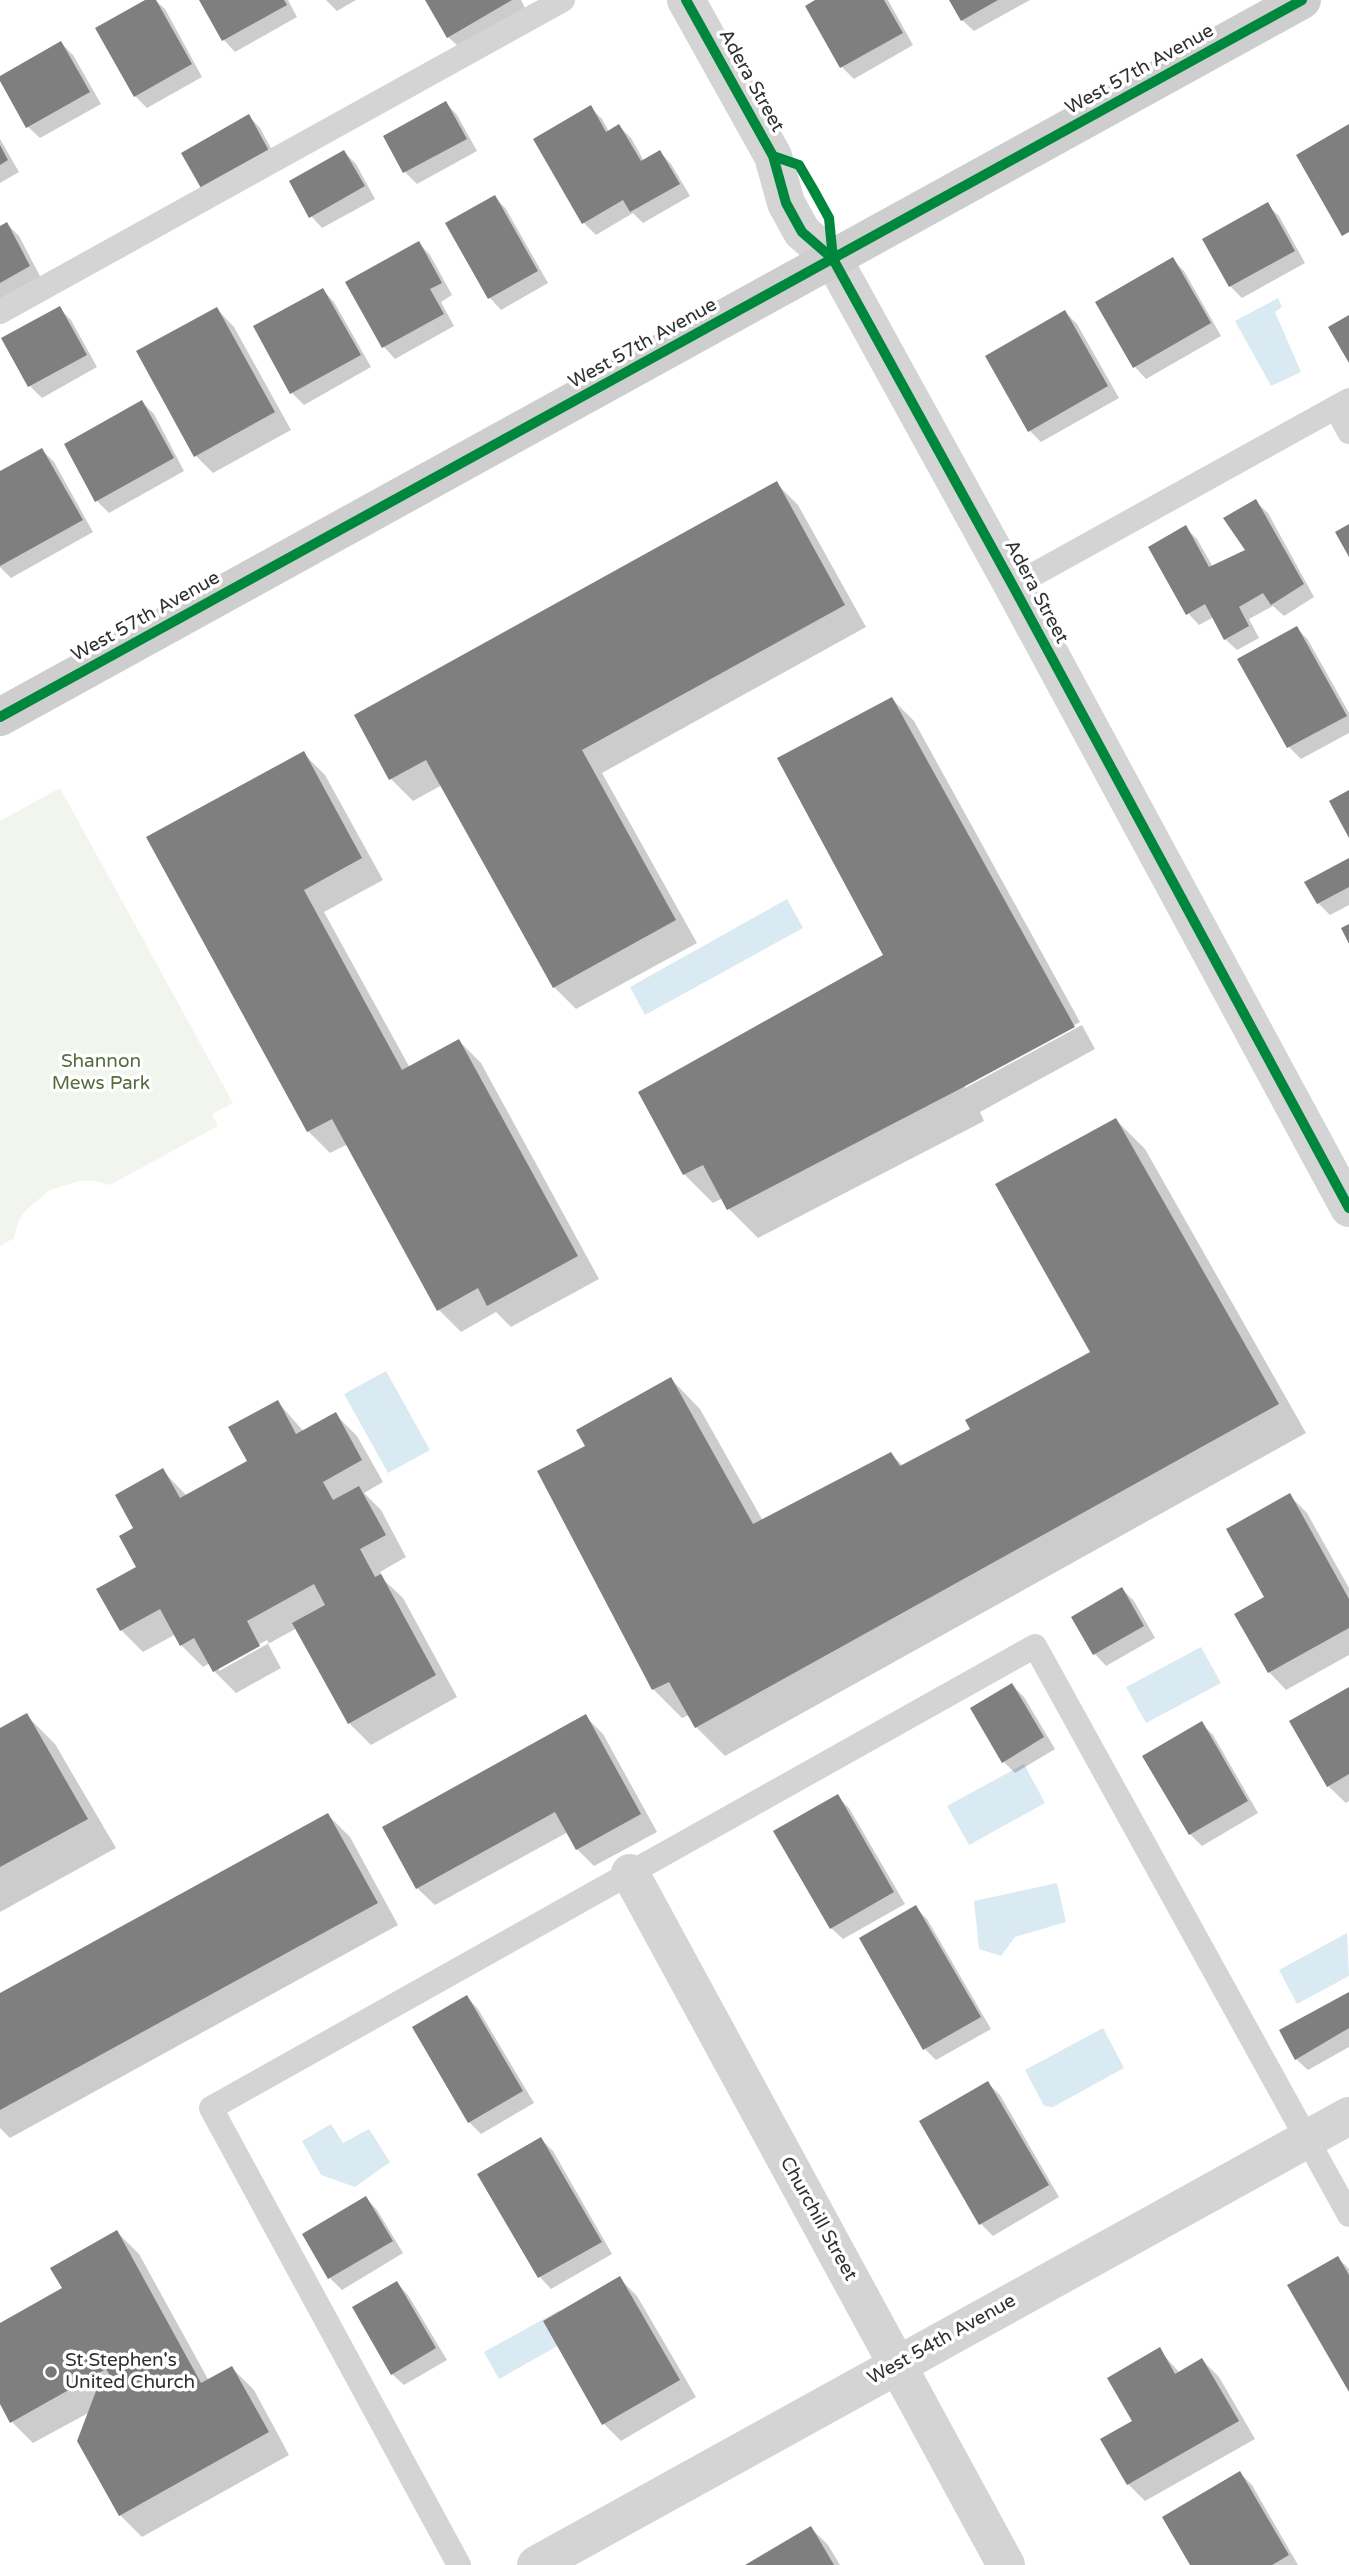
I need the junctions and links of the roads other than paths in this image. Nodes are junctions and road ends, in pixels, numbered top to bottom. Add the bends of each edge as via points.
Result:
1 (563, 0) edge
2 (686, 0) edge
3 (1303, 0) edge
4 (833, 259) junction
5 (0, 312) edge
6 (1342, 404) edge
7 (1349, 432) edge
8 (1013, 586) junction
9 (0, 717) edge
10 (1349, 1208) edge
11 (630, 1873) junction
12 (1349, 2116) edge
13 (1307, 2139) junction
14 (1349, 2215) edge
15 (898, 2364) junction
16 (458, 2565) edge
17 (536, 2565) edge
18 (1006, 2565) edge

1 - 5 lane
2 - 4 street, Adera Street via 773,156 783,194 802,232
3 - 4 street, West 57th Avenue
4 - 8 street, Adera Street
4 - 9 street, West 57th Avenue
6 - 7 lane
6 - 8 lane
8 - 10 street, Adera Street
11 - 13 lane via 1035,1646
11 - 15 street, Churchill Street
11 - 16 lane via 211,2108
12 - 13 street, West 54th Avenue
13 - 14 lane
13 - 15 street, West 54th Avenue
15 - 17 street, West 54th Avenue
15 - 18 street, Churchill Street

